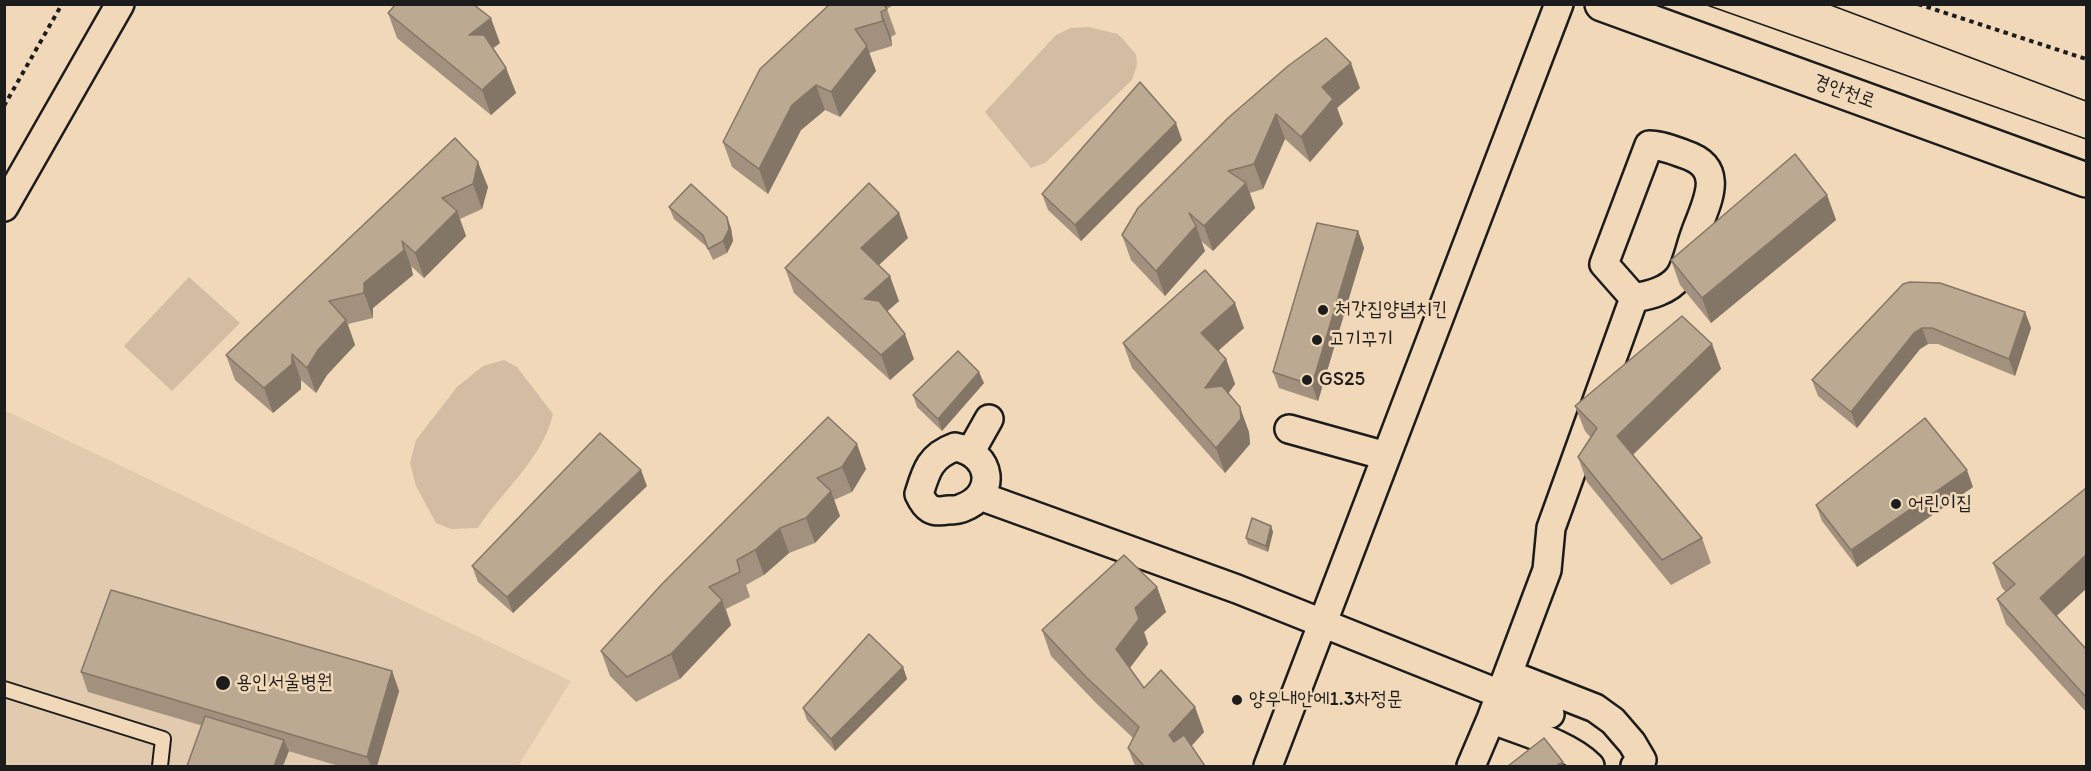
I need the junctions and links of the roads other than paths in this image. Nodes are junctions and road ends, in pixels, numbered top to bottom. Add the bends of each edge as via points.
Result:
1 (120, 4) edge
2 (1558, 4) edge
3 (1602, 4) edge
4 (2086, 180) edge
5 (4, 207) edge
6 (1634, 298) junction
7 (989, 419) dead end
8 (1290, 429) dead end
9 (971, 452) junction
10 (1386, 456) junction
11 (980, 496) junction
12 (1322, 624) junction
13 (4, 689) edge
14 (1500, 696) junction
15 (1550, 714) dead end
16 (160, 766) edge
17 (1268, 766) edge
18 (1471, 766) edge
19 (1590, 766) edge
20 (1635, 766) edge

1 - 5 street
2 - 10 street
3 - 4 main road, 경안천로
6 - 6 street via 1660,291 1680,276 1709,194 1708,169 1696,158 1658,145 1649,145 1604,264
6 - 14 street via 1551,528 1547,570
7 - 9 street
8 - 10 street
9 - 11 street via 986,469
9 - 11 street via 955,447 934,458 919,494 930,509 932,522
10 - 12 street
11 - 12 street
12 - 14 street
12 - 17 street
13 - 16 lane via 163,739
14 - 15 street
14 - 18 street
14 - 19 street
14 - 20 street via 1595,708 1632,743 1642,760

